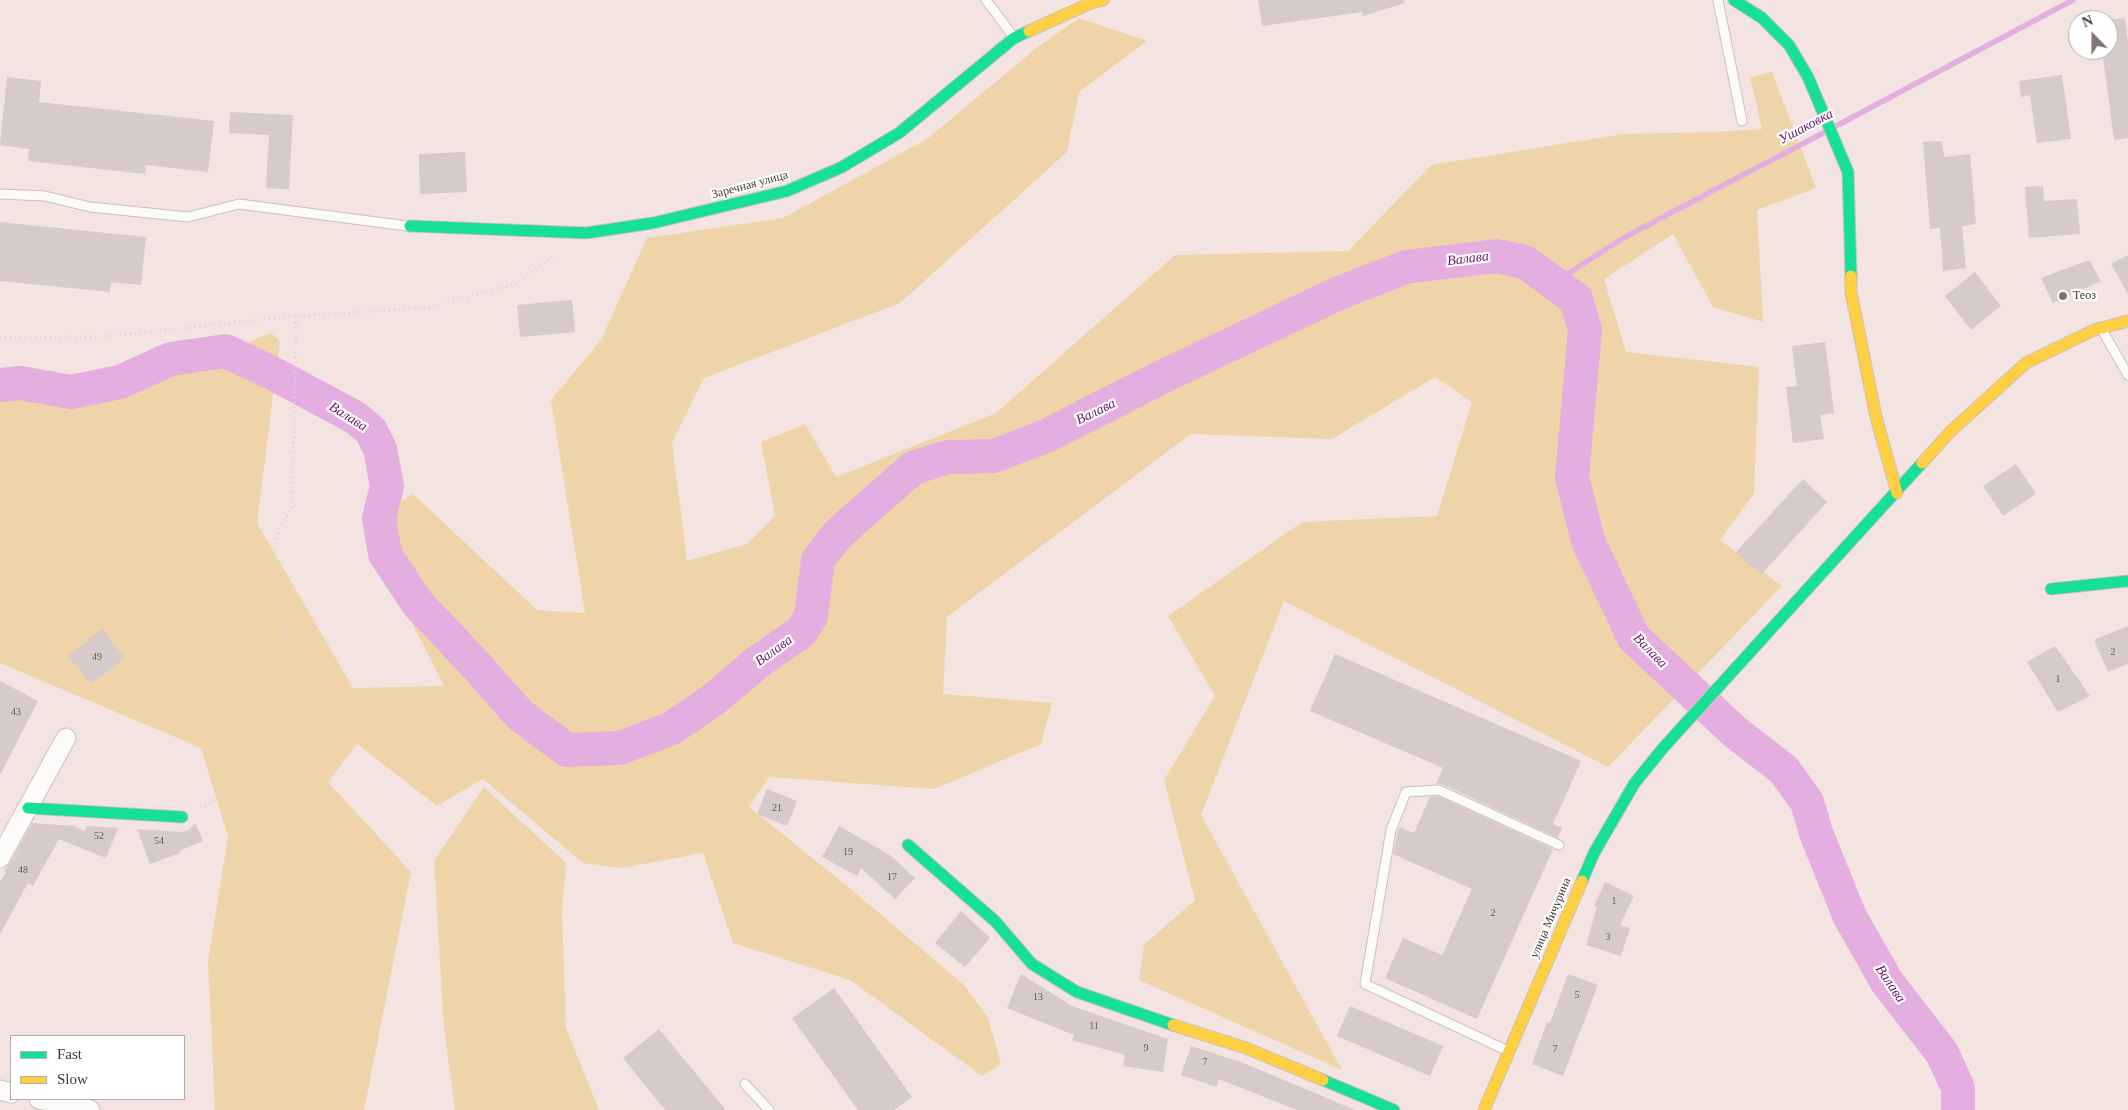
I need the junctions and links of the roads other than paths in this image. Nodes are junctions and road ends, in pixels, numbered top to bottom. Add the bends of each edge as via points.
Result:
1 (986, 0) edge
2 (1103, 0) edge
3 (1718, 0) edge
4 (1734, 0) edge
5 (1014, 38) junction
6 (1742, 121) dead end
7 (0, 194) edge
8 (410, 226) joint
9 (2128, 321) edge
10 (2101, 328) junction
11 (2128, 375) edge
12 (1897, 492) junction
13 (2128, 581) edge
14 (2051, 589) dead end
15 (66, 738) dead end
16 (28, 808) junction
17 (182, 817) road end
18 (908, 845) dead end
19 (1558, 845) dead end
20 (0, 858) edge
21 (1509, 1052) junction
22 (745, 1084) dead end
23 (44, 1100) edge
24 (90, 1110) edge
25 (769, 1110) edge
26 (1394, 1110) edge
27 (1484, 1110) edge

1 - 5 lane
2 - 5 street, Заречная улица
3 - 6 lane
4 - 12 street via 1762,18 1789,45 1808,77 1848,172 1851,292 1876,417
5 - 8 street, Заречная улица via 899,133 842,168 787,191 653,223 586,233
7 - 8 lane via 45,196 90,207 188,217 239,204
9 - 10 street, улица Мичурина
10 - 11 lane
10 - 12 street, улица Мичурина via 2026,363 1950,432
12 - 21 street, улица Мичурина via 1663,748 1634,784 1594,853
13 - 14 street
15 - 16 street
16 - 17 street
16 - 20 street
18 - 26 street via 995,921 1032,964 1077,992 1246,1048
19 - 21 lane via 1439,790 1406,792 1391,830 1365,984
21 - 27 street, улица Мичурина
22 - 25 lane
23 - 24 street

